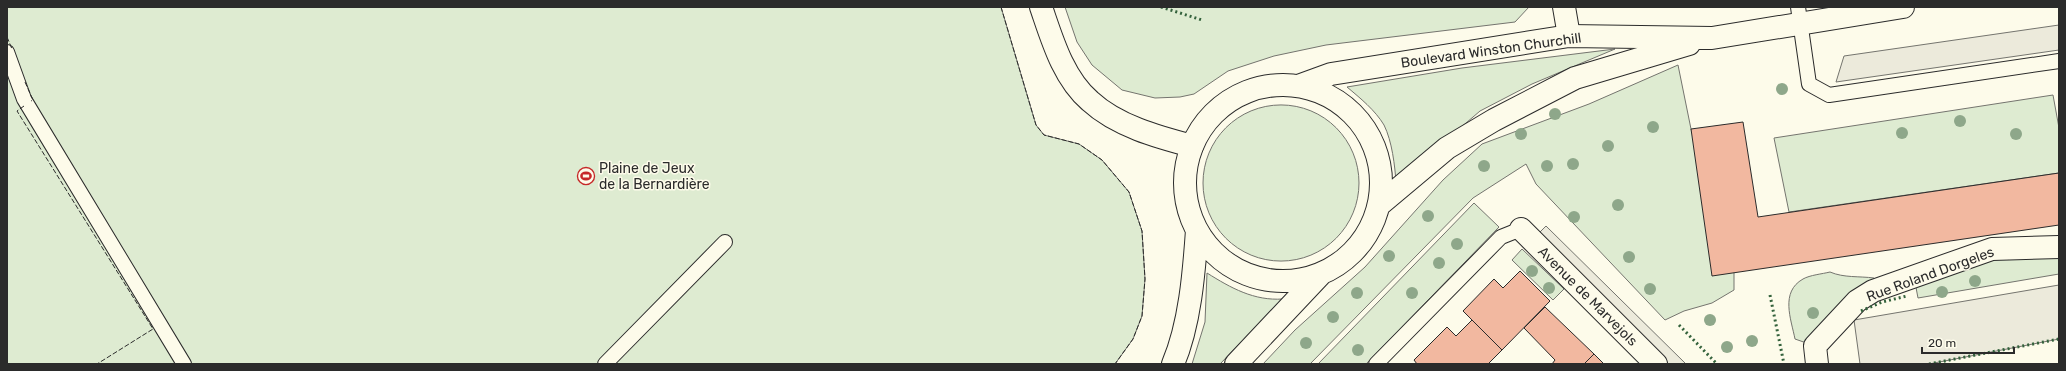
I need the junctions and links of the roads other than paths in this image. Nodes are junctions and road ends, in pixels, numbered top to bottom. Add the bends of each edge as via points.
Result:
1 (1041, 7) edge
2 (1564, 7) edge
3 (1903, 7) edge
4 (1799, 15) edge
5 (1570, 36) junction
6 (1712, 38) junction
7 (7, 52) edge
8 (2059, 61) edge
9 (1298, 86) junction
10 (1192, 146) junction
11 (1379, 205) junction
12 (1521, 229) joint
13 (1197, 230) junction
14 (726, 242) dead end
15 (2059, 247) edge
16 (1320, 275) junction
17 (184, 364) edge
18 (605, 364) edge
19 (1173, 364) edge
20 (1236, 364) edge
21 (1376, 364) edge
22 (1656, 364) edge
23 (1817, 364) edge

1 - 10 street via 1054,45 1070,76 1089,101 1119,120 1158,137
2 - 5 street
3 - 4 street, Boulevard Winston Churchill
4 - 6 street, Boulevard Winston Churchill
4 - 8 lane via 1809,84 1829,95
5 - 6 street, Boulevard Winston Churchill
5 - 9 street, Boulevard Winston Churchill via 1331,74
6 - 11 street, Boulevard Winston Churchill via 1575,78 1447,148
7 - 17 lane via 24,99
9 - 10 street via 1263,87 1234,98 1211,117
9 - 11 street via 1333,99 1359,121 1372,142 1380,165 1382,185
10 - 13 street via 1187,163 1185,187 1189,210
11 - 16 street via 1371,228 1356,250 1344,261
12 - 21 lane via 1501,237
12 - 22 street, Avenue de Marvejols
13 - 16 street via 1222,261 1250,276 1288,282
13 - 19 street via 1184,326
14 - 18 lane
15 - 23 street, Rue Roland Dorgeles via 1992,249 1873,291 1857,301 1815,346
16 - 20 street

